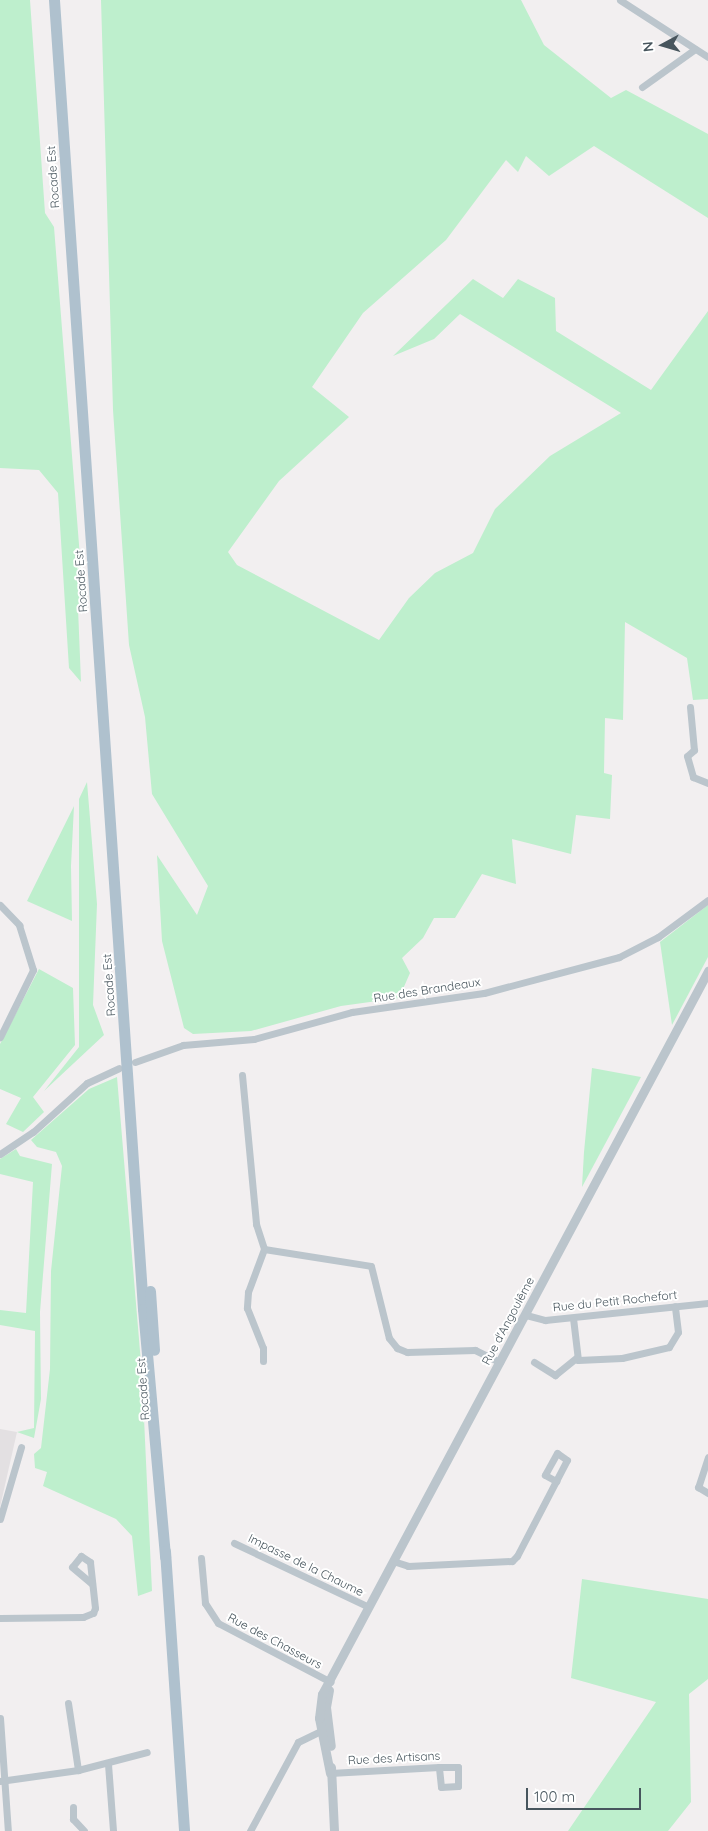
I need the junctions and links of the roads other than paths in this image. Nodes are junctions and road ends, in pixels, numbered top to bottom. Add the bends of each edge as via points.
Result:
1 (54, 0) edge
2 (620, 0) edge
3 (695, 49) junction
4 (708, 57) edge
5 (642, 87) dead end
6 (690, 707) dead end
7 (708, 783) edge
8 (708, 900) edge
9 (0, 905) edge
10 (708, 971) edge
11 (0, 1037) edge
12 (135, 1062) dead end
13 (119, 1068) dead end
14 (242, 1075) dead end
15 (0, 1154) edge
16 (264, 1249) junction
17 (708, 1302) edge
18 (675, 1306) junction
19 (526, 1315) junction
20 (573, 1318) junction
21 (576, 1358) junction
22 (262, 1361) dead end
23 (500, 1362) junction
24 (534, 1362) dead end
25 (21, 1447) dead end
26 (708, 1457) edge
27 (556, 1481) dead end
28 (708, 1493) edge
29 (0, 1519) edge
30 (234, 1543) dead end
31 (201, 1558) dead end
32 (393, 1561) junction
33 (92, 1584) dead end
34 (369, 1608) junction
35 (0, 1618) edge
36 (331, 1682) junction
37 (68, 1703) dead end
38 (0, 1718) edge
39 (325, 1730) junction
40 (147, 1752) dead end
41 (108, 1764) junction
42 (440, 1767) junction
43 (78, 1770) junction
44 (330, 1772) junction
45 (3, 1781) edge
46 (73, 1807) dead end
47 (8, 1831) edge
48 (84, 1831) edge
49 (113, 1831) edge
50 (184, 1831) edge
51 (250, 1831) edge
52 (334, 1831) edge

1 - 50 main road, Rocade Est via 135,1161 152,1316
2 - 3 street
3 - 4 street
3 - 5 street
6 - 7 street via 694,750 687,756 693,777
8 - 12 street, Rue des Brandeaux via 658,936 619,957 484,993 352,1012 254,1039 183,1045
9 - 11 street via 19,925 33,970
10 - 19 street, Rue d'Angoulême
13 - 15 street via 87,1083 34,1132
14 - 16 street via 256,1224
16 - 22 street via 248,1292 248,1308 263,1348
16 - 23 street via 371,1266 377,1275 389,1338 397,1348 475,1350
17 - 18 street, Rue du Petit Rochefort
18 - 20 street, Rue du Petit Rochefort
18 - 21 street via 678,1332 670,1347 622,1358
19 - 20 street, Rue du Petit Rochefort via 545,1320
19 - 23 street, Rue d'Angoulême
20 - 21 street
21 - 24 street via 555,1375
23 - 32 street, Rue d'Angoulême
25 - 29 street
26 - 28 street via 698,1487
27 - 32 street via 512,1561 408,1566
30 - 34 street, Impasse de la Chaume
31 - 36 street, Rue des Chasseurs via 205,1603 218,1623
32 - 34 street, Rue d'Angoulême
33 - 35 street via 95,1608 89,1615
34 - 36 street, Rue d'Angoulême
36 - 39 street, Rue d'Angoulême via 319,1705
37 - 43 street
38 - 45 street
39 - 44 street, Rue d'Angoulême
39 - 51 street via 298,1742
40 - 41 street
41 - 43 street
41 - 49 street
42 - 42 street, Rue des Artisans via 441,1787 458,1786 458,1767
42 - 44 street, Rue des Artisans
43 - 45 street
44 - 52 street, Rue d'Angoulême
45 - 47 street
46 - 48 street via 73,1819

